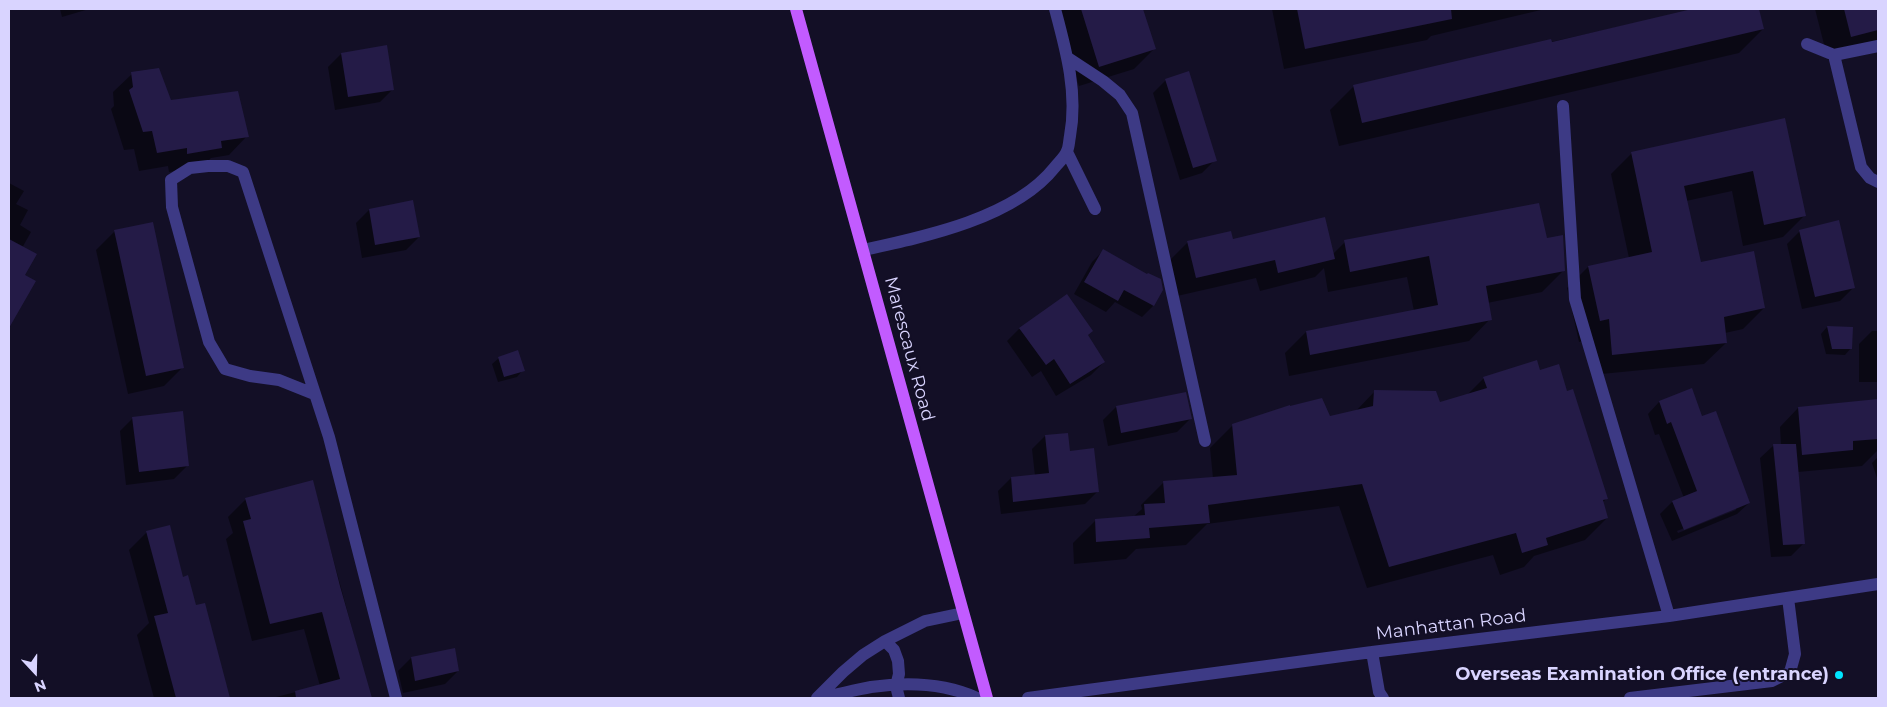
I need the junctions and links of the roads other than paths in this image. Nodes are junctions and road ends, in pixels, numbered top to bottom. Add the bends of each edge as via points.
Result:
1 (796, 9) edge
2 (1055, 9) edge
3 (1807, 44) dead end
4 (1878, 46) edge
5 (1834, 55) junction
6 (1068, 58) junction
7 (1564, 106) dead end
8 (1067, 152) junction
9 (1878, 182) edge
10 (1095, 209) dead end
11 (863, 250) junction
12 (314, 394) junction
13 (1205, 441) dead end
14 (1878, 584) edge
15 (1788, 598) junction
16 (963, 613) junction
17 (1670, 616) junction
18 (885, 641) junction
19 (1372, 652) junction
20 (898, 692) edge
21 (396, 698) edge
22 (818, 698) edge
23 (977, 698) edge
24 (987, 698) edge
25 (1028, 698) edge
26 (1383, 698) edge
27 (1630, 698) edge

1 - 11 main road, Marescaux Road
2 - 6 street
3 - 5 street
4 - 5 street
5 - 9 street via 1861,167
6 - 8 street via 1074,115
6 - 13 street via 1120,95 1132,113
7 - 17 street via 1575,299
8 - 10 street
8 - 11 street via 1050,174 1004,207 930,235
11 - 16 main road, Marescaux Road
12 - 12 street via 244,172 228,166 190,168 171,180 172,207 209,342 225,368 279,380
12 - 21 street via 329,436
14 - 15 street, Manhattan Road
15 - 17 street, Manhattan Road
15 - 27 street via 1795,654 1790,672 1772,680
16 - 18 street via 925,621
16 - 24 main road, Marescaux Road
17 - 19 street, Manhattan Road
18 - 20 street via 894,650 898,662
18 - 22 street via 843,672
19 - 25 street, Manhattan Road
19 - 26 street
20 - 22 street via 871,687
20 - 23 street via 936,685

